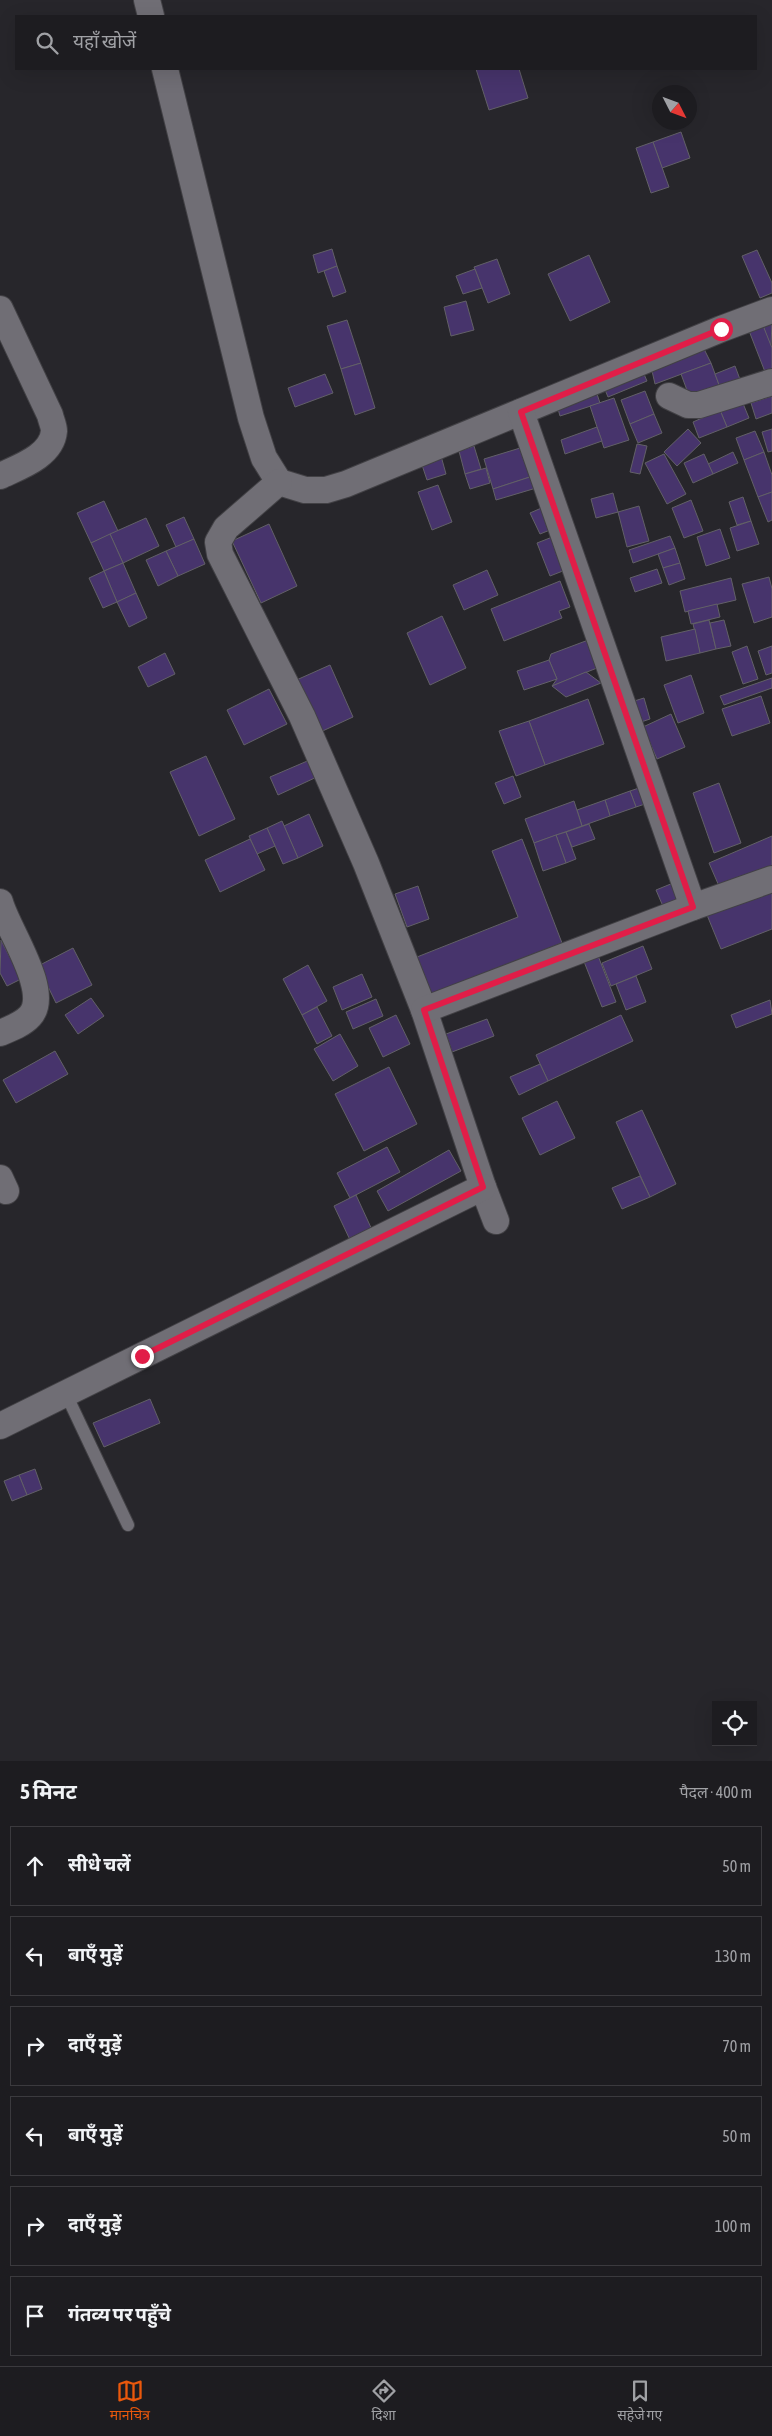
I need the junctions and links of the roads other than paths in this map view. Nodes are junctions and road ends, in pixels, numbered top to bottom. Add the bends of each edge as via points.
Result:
1 (147, 0) edge
2 (151, 15) edge
3 (165, 70) edge
4 (0, 309) edge
5 (772, 310) edge
6 (772, 382) edge
7 (669, 396) dead end
8 (521, 412) junction
9 (0, 476) edge
10 (279, 482) junction
11 (772, 879) edge
12 (0, 902) edge
13 (693, 907) junction
14 (424, 1010) junction
15 (0, 1033) edge
16 (483, 1187) junction
17 (496, 1221) dead end
18 (66, 1394) junction
19 (0, 1426) edge
20 (128, 1525) dead end

1 - 2 street
3 - 10 street via 251,418 264,458
4 - 9 street via 50,415 54,431 47,448 30,462
5 - 8 street
6 - 7 street via 698,405 688,405
8 - 10 street via 326,490 306,490
8 - 13 street
10 - 14 street via 226,528 218,542 220,554 302,716 366,863
11 - 13 street
12 - 15 street via 34,982 37,999 30,1016
13 - 14 street
14 - 16 street
16 - 17 street
16 - 18 street
18 - 19 street
18 - 20 lane

